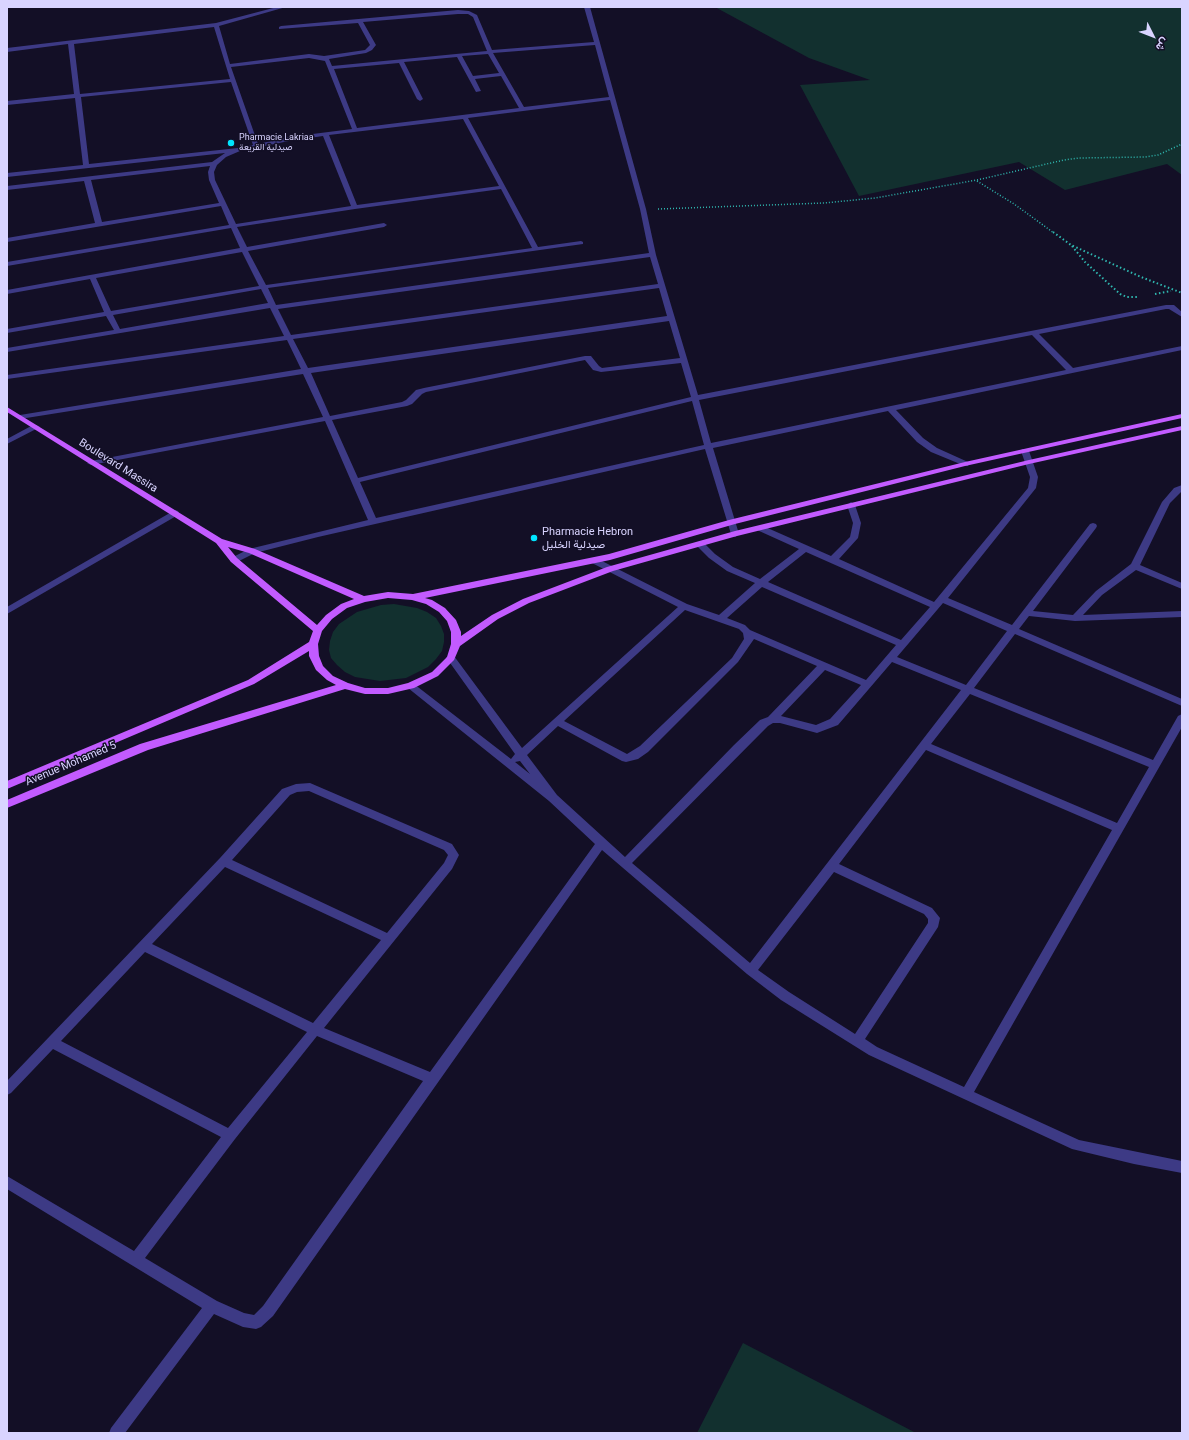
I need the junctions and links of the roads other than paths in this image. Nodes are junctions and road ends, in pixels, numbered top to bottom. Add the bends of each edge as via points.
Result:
1 (283, 7) edge
2 (587, 7) edge
3 (360, 21) junction
4 (216, 25) junction
5 (281, 28) dead end
6 (71, 43) junction
7 (597, 43) junction
8 (7, 50) edge
9 (490, 52) junction
10 (458, 55) junction
11 (324, 58) junction
12 (401, 61) junction
13 (228, 66) junction
14 (330, 68) junction
15 (502, 74) junction
16 (472, 78) junction
17 (233, 80) junction
18 (478, 91) dead end
19 (77, 95) junction
20 (613, 98) junction
21 (420, 99) dead end
22 (7, 103) edge
23 (523, 110) junction
24 (464, 117) junction
25 (355, 130) junction
26 (325, 134) junction
27 (256, 146) junction
28 (238, 150) junction
29 (214, 164) junction
30 (86, 166) junction
31 (7, 176) edge
32 (87, 179) junction
33 (503, 187) junction
34 (7, 188) edge
35 (222, 204) junction
36 (355, 207) junction
37 (99, 225) junction
38 (384, 225) dead end
39 (232, 226) junction
40 (7, 240) edge
41 (581, 243) dead end
42 (536, 250) junction
43 (244, 251) junction
44 (653, 255) junction
45 (7, 264) edge
46 (92, 277) junction
47 (662, 285) junction
48 (263, 287) junction
49 (7, 292) edge
50 (273, 307) junction
51 (108, 314) junction
52 (1182, 315) edge
53 (671, 318) junction
54 (7, 331) edge
55 (118, 331) junction
56 (1034, 333) junction
57 (288, 337) junction
58 (1182, 348) edge
59 (7, 350) edge
60 (684, 360) junction
61 (306, 371) junction
62 (1071, 371) junction
63 (7, 377) edge
64 (695, 398) junction
65 (890, 408) junction
66 (7, 409) edge
67 (1182, 416) edge
68 (20, 417) junction
69 (328, 417) junction
70 (36, 427) junction
71 (1182, 428) edge
72 (7, 442) edge
73 (708, 446) junction
74 (1025, 451) junction
75 (1029, 462) junction
76 (91, 463) junction
77 (965, 464) junction
78 (355, 481) junction
79 (1182, 488) edge
80 (851, 505) junction
81 (175, 513) junction
82 (373, 521) junction
83 (732, 522) junction
84 (1093, 526) dead end
85 (760, 528) junction
86 (735, 534) junction
87 (219, 541) junction
88 (700, 544) junction
89 (805, 548) junction
90 (252, 551) junction
91 (234, 560) junction
92 (593, 560) junction
93 (833, 560) junction
94 (1136, 566) junction
95 (610, 569) junction
96 (762, 582) junction
97 (1182, 586) edge
98 (413, 597) junction
99 (363, 599) junction
100 (939, 603) junction
101 (684, 606) junction
102 (7, 611) edge
103 (1026, 613) junction
104 (1182, 614) edge
105 (1075, 618) junction
106 (721, 619) junction
107 (318, 630) junction
108 (1013, 630) junction
109 (747, 632) junction
110 (313, 644) junction
111 (456, 644) junction
112 (902, 644) junction
113 (451, 658) junction
114 (890, 658) junction
115 (824, 665) junction
116 (868, 684) junction
117 (345, 686) junction
118 (411, 686) junction
119 (968, 689) junction
120 (1182, 703) edge
121 (1182, 718) edge
122 (772, 719) junction
123 (557, 721) junction
124 (924, 746) junction
125 (521, 754) junction
126 (510, 764) junction
127 (1155, 766) junction
128 (7, 785) edge
129 (553, 798) junction
130 (7, 804) edge
131 (1119, 828) junction
132 (601, 843) junction
133 (224, 861) junction
134 (625, 864) junction
135 (832, 866) junction
136 (389, 939) junction
137 (144, 946) junction
138 (751, 972) junction
139 (315, 1030) junction
140 (857, 1041) junction
141 (52, 1042) junction
142 (432, 1079) junction
143 (7, 1089) edge
144 (966, 1095) junction
145 (230, 1135) junction
146 (1182, 1167) edge
147 (7, 1182) edge
148 (136, 1259) junction
149 (212, 1306) junction
150 (116, 1433) edge

1 - 4 street
2 - 7 street
3 - 5 street
3 - 9 street via 469,13 475,16
3 - 11 street via 373,46 366,51
4 - 6 street
4 - 13 street
6 - 8 street
6 - 19 street
7 - 9 street
7 - 20 street
9 - 10 street
9 - 15 street
10 - 12 street
10 - 16 street
11 - 13 street via 309,56
11 - 14 street
12 - 14 street
12 - 21 street
13 - 17 street
14 - 25 street
15 - 16 street
15 - 23 street
16 - 18 street
17 - 19 street
17 - 27 street
19 - 22 street
19 - 30 street
20 - 23 street
20 - 44 street
23 - 24 street
24 - 25 street
24 - 33 street
25 - 26 street
26 - 27 street
26 - 36 street
27 - 28 street
28 - 29 street
28 - 30 street
29 - 32 street
29 - 35 street via 212,180
30 - 31 street
32 - 34 street
32 - 37 street
33 - 36 street
33 - 42 street
35 - 37 street
35 - 39 street
36 - 39 street
37 - 40 street
38 - 43 street
39 - 43 street
39 - 45 street
41 - 42 street
42 - 48 street
43 - 46 street
43 - 48 street
44 - 47 street
44 - 50 street
46 - 49 street
46 - 51 street
47 - 53 street
47 - 57 street
48 - 50 street
48 - 51 street
50 - 55 street
50 - 57 street
51 - 54 street
51 - 55 street
52 - 56 street via 1171,307 1166,307
53 - 60 street
53 - 61 street
55 - 59 street
56 - 62 street
56 - 64 street
57 - 61 street
57 - 63 street
58 - 62 street
60 - 64 street
60 - 69 street via 601,370 588,358 584,358 424,390 404,404
61 - 68 street
61 - 69 street
62 - 65 street
64 - 73 street
64 - 78 street
65 - 73 street
65 - 77 street via 920,440 934,450
66 - 68 main road, Boulevard Massira
67 - 74 main road
68 - 70 main road, Boulevard Massira
69 - 76 street
69 - 78 street
70 - 72 street
70 - 76 main road, Boulevard Massira
71 - 75 main road
73 - 82 street
73 - 83 street
74 - 75 street
74 - 77 main road
75 - 80 main road
75 - 100 street via 1034,477 1032,488
76 - 81 main road, Boulevard Massira
77 - 83 main road
78 - 82 street
79 - 94 street via 1166,502
80 - 85 main road
80 - 93 street via 857,523 854,538
81 - 87 main road, Boulevard Massira
81 - 102 street
82 - 90 street
83 - 86 street
83 - 92 main road
84 - 103 street
85 - 86 main road
85 - 89 street
86 - 88 main road
87 - 90 main road
87 - 91 main road
88 - 95 main road
88 - 96 street via 730,569
89 - 93 street
89 - 96 street
90 - 91 street
90 - 99 main road
91 - 107 main road
92 - 95 street
92 - 98 main road
93 - 100 street
94 - 97 street
94 - 105 street via 1099,593
95 - 101 street
95 - 111 main road via 526,601 495,617
96 - 106 street
96 - 112 street
98 - 99 main road via 388,595
98 - 111 main road via 442,610 451,620 456,632
99 - 107 main road via 344,606
100 - 108 street
100 - 112 street
101 - 106 street
101 - 123 street
103 - 105 street
103 - 108 street
104 - 105 street
106 - 109 street via 742,627
107 - 110 main road
108 - 119 street
108 - 120 street
109 - 115 street
109 - 123 street via 749,639 735,660 634,756 626,758 619,755
110 - 117 main road via 319,668
110 - 128 main road, Avenue Mohamed 5 via 251,682
111 - 113 main road
112 - 114 street
113 - 118 main road via 435,674
113 - 125 street
114 - 116 street
114 - 119 street
115 - 116 street
115 - 122 street
116 - 122 street via 834,722 826,726 817,729
117 - 118 main road via 365,691 388,691
117 - 130 main road, Avenue Mohamed 5 via 144,747
118 - 126 street
119 - 124 street
119 - 127 street
121 - 127 street
122 - 134 street via 764,723 738,748
123 - 125 street
124 - 131 street
124 - 135 street
125 - 126 street
125 - 129 street
126 - 129 street
127 - 131 street
129 - 132 street
131 - 144 street
132 - 134 street
132 - 142 street
133 - 136 street
133 - 136 street via 286,792 310,787 448,847 454,855 448,866
133 - 137 street
134 - 138 street
135 - 138 street
135 - 140 street via 928,911 934,918 934,924
136 - 139 street
137 - 139 street
137 - 141 street
138 - 140 street
139 - 142 street
139 - 145 street
140 - 144 street
141 - 143 street
141 - 145 street
142 - 149 street via 268,1311 256,1322 243,1320
144 - 146 street via 1077,1145
145 - 148 street
147 - 148 street
148 - 149 street
149 - 150 street

